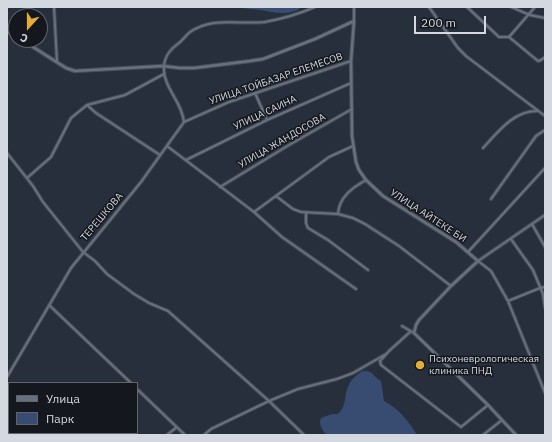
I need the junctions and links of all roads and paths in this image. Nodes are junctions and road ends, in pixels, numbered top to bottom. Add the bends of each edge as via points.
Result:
1 (54, 7) edge
2 (314, 7) edge
3 (354, 7) edge
4 (429, 7) edge
5 (467, 7) edge
6 (511, 7) edge
7 (536, 7) edge
8 (530, 14) junction
9 (545, 18) edge
10 (354, 21) junction
11 (509, 37) junction
12 (35, 48) edge
13 (545, 57) edge
14 (351, 61) junction
15 (57, 62) junction
16 (164, 66) junction
17 (164, 74) junction
18 (351, 83) junction
19 (255, 93) junction
20 (88, 105) junction
21 (352, 109) junction
22 (538, 112) junction
23 (545, 116) edge
24 (267, 120) junction
25 (184, 122) junction
26 (545, 130) edge
27 (167, 146) junction
28 (353, 146) junction
29 (483, 148) dead end
30 (7, 153) edge
31 (160, 155) junction
32 (186, 160) junction
33 (545, 168) edge
34 (27, 178) junction
35 (366, 180) junction
36 (220, 187) junction
37 (276, 196) junction
38 (491, 199) dead end
39 (254, 212) junction
40 (306, 213) junction
41 (338, 214) junction
42 (545, 215) edge
43 (532, 224) junction
44 (510, 239) junction
45 (545, 247) edge
46 (83, 252) junction
47 (468, 252) junction
48 (478, 261) junction
49 (368, 270) dead end
50 (451, 286) junction
51 (545, 287) edge
52 (540, 288) junction
53 (356, 289) dead end
54 (508, 301) junction
55 (49, 305) junction
56 (545, 308) edge
57 (402, 326) dead end
58 (410, 332) junction
59 (414, 333) junction
60 (386, 354) junction
61 (7, 377) edge
62 (130, 382) edge
63 (138, 390) edge
64 (545, 393) edge
65 (269, 400) junction
66 (488, 405) junction
67 (502, 420) junction
68 (177, 427) junction
69 (167, 435) edge
70 (185, 435) edge
71 (204, 435) edge
72 (304, 435) edge
73 (483, 435) edge
74 (516, 435) edge

1 - 15 street
2 - 16 street via 263,22 210,23 190,33 171,48
3 - 10 street
4 - 22 street via 466,56
5 - 11 street via 499,37
6 - 8 street
7 - 8 street
8 - 9 street
8 - 11 street
10 - 14 street, УЛИЦА АЙТЕКЕ БИ
10 - 16 street via 263,59 194,68
11 - 13 street via 538,61
12 - 15 street
14 - 18 street, УЛИЦА АЙТЕКЕ БИ
14 - 19 street, УЛИЦА ТОЙБАЗАР ЕЛЕМЕСОВ
15 - 16 street via 75,71
16 - 17 street
17 - 20 street via 126,95
17 - 25 street via 181,108
18 - 21 street, УЛИЦА АЙТЕКЕ БИ
18 - 24 street, УЛИЦА САИНА
19 - 24 street
19 - 25 street, УЛИЦА ТОЙБАЗАР ЕЛЕМЕСОВ
20 - 31 street via 96,113
20 - 34 street via 71,118 50,157
21 - 28 street, УЛИЦА АЙТЕКЕ БИ
21 - 36 street, УЛИЦА ЖАНДОСОВА
22 - 23 street
22 - 29 street via 530,111 515,118
24 - 32 street, УЛИЦА САИНА
25 - 27 street, ТЕРЕШКОВА
26 - 38 street via 536,136
27 - 31 street, ТЕРЕШКОВА
27 - 32 street
28 - 35 street, УЛИЦА АЙТЕКЕ БИ via 359,170
28 - 37 street via 329,158
30 - 34 street
31 - 46 street, ТЕРЕШКОВА
32 - 36 street
33 - 47 street
34 - 46 street
35 - 41 street via 351,189 338,205
35 - 47 street, УЛИЦА АЙТЕКЕ БИ via 383,196
36 - 39 street
37 - 39 street
37 - 40 street via 297,211
39 - 53 street via 282,237
40 - 41 street
40 - 49 street via 308,228
41 - 50 street via 353,218 377,231
42 - 43 street
43 - 44 street
43 - 45 street
44 - 48 street
44 - 52 street via 533,270
46 - 55 street, ТЕРЕШКОВА
46 - 65 street via 134,294 168,311
47 - 48 street, УЛИЦА АЙТЕКЕ БИ
48 - 50 street
48 - 54 street, УЛИЦА АЙТЕКЕ БИ via 491,271
50 - 59 street via 419,320
51 - 52 street
52 - 54 street
52 - 56 street
54 - 64 street, УЛИЦА АЙТЕКЕ БИ
55 - 61 street, ТЕРЕШКОВА
55 - 62 street
57 - 58 street
58 - 59 street
58 - 60 street
59 - 66 street
60 - 65 street via 353,373
60 - 66 street via 380,361 381,365 461,427
63 - 68 street
65 - 71 street
65 - 72 street
66 - 67 street
67 - 73 street
67 - 74 street
68 - 69 street
68 - 70 street

